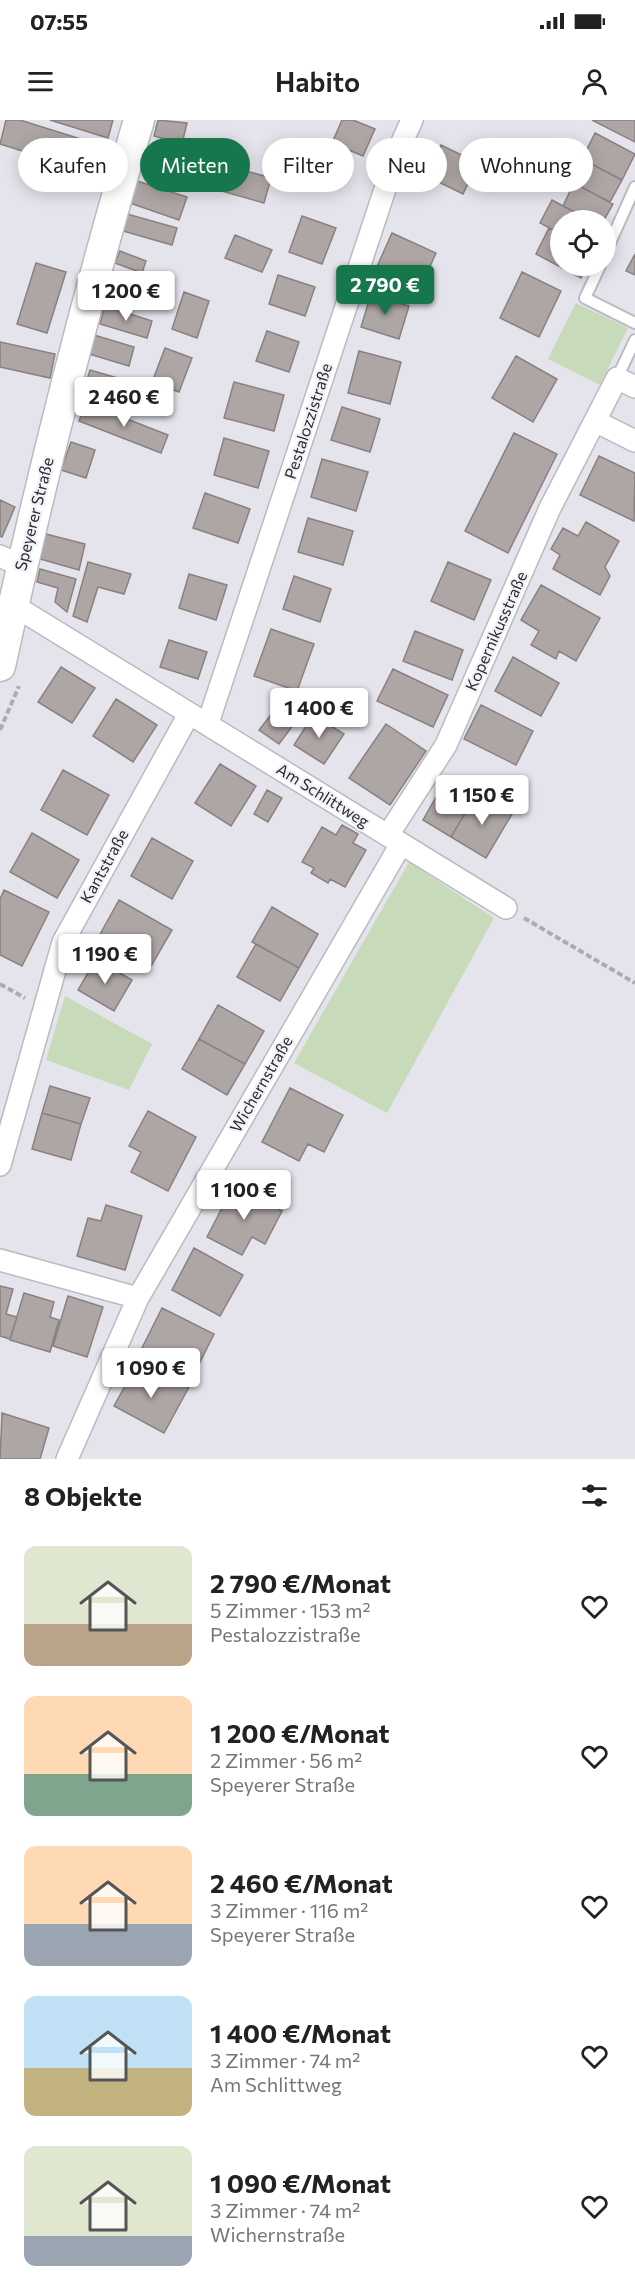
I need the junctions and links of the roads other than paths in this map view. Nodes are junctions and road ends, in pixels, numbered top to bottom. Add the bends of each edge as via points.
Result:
1 (139, 120) edge
2 (412, 120) edge
3 (635, 187) edge
4 (631, 207) edge
5 (616, 234) edge
6 (595, 276) edge
7 (635, 323) edge
8 (635, 340) edge
9 (626, 383) edge
10 (595, 421) junction
11 (635, 441) edge
12 (11, 561) edge
13 (13, 605) junction
14 (0, 666) edge
15 (189, 714) junction
16 (208, 723) junction
17 (394, 839) junction
18 (506, 908) road end
19 (0, 1165) edge
20 (0, 1260) edge
21 (138, 1298) junction
22 (67, 1459) edge

1 - 12 main road, Speyerer Straße
2 - 16 street, Pestalozzistraße via 393,164
3 - 4 lane
4 - 5 lane
6 - 7 lane via 585,298
8 - 9 lane, Kopernikusstraße
9 - 10 street, Kopernikusstraße
10 - 11 street
10 - 17 street, Kopernikusstraße via 550,508 446,745
12 - 13 main road, Speyerer Straße
13 - 14 main road, Speyerer Straße
13 - 15 street, Am Schlittweg
15 - 16 street, Am Schlittweg
15 - 19 street, Kantstraße via 63,942
16 - 17 street, Am Schlittweg
17 - 18 street, Am Schlittweg
17 - 21 street, Wichernstraße
20 - 21 street
21 - 22 street, Wichernstraße

